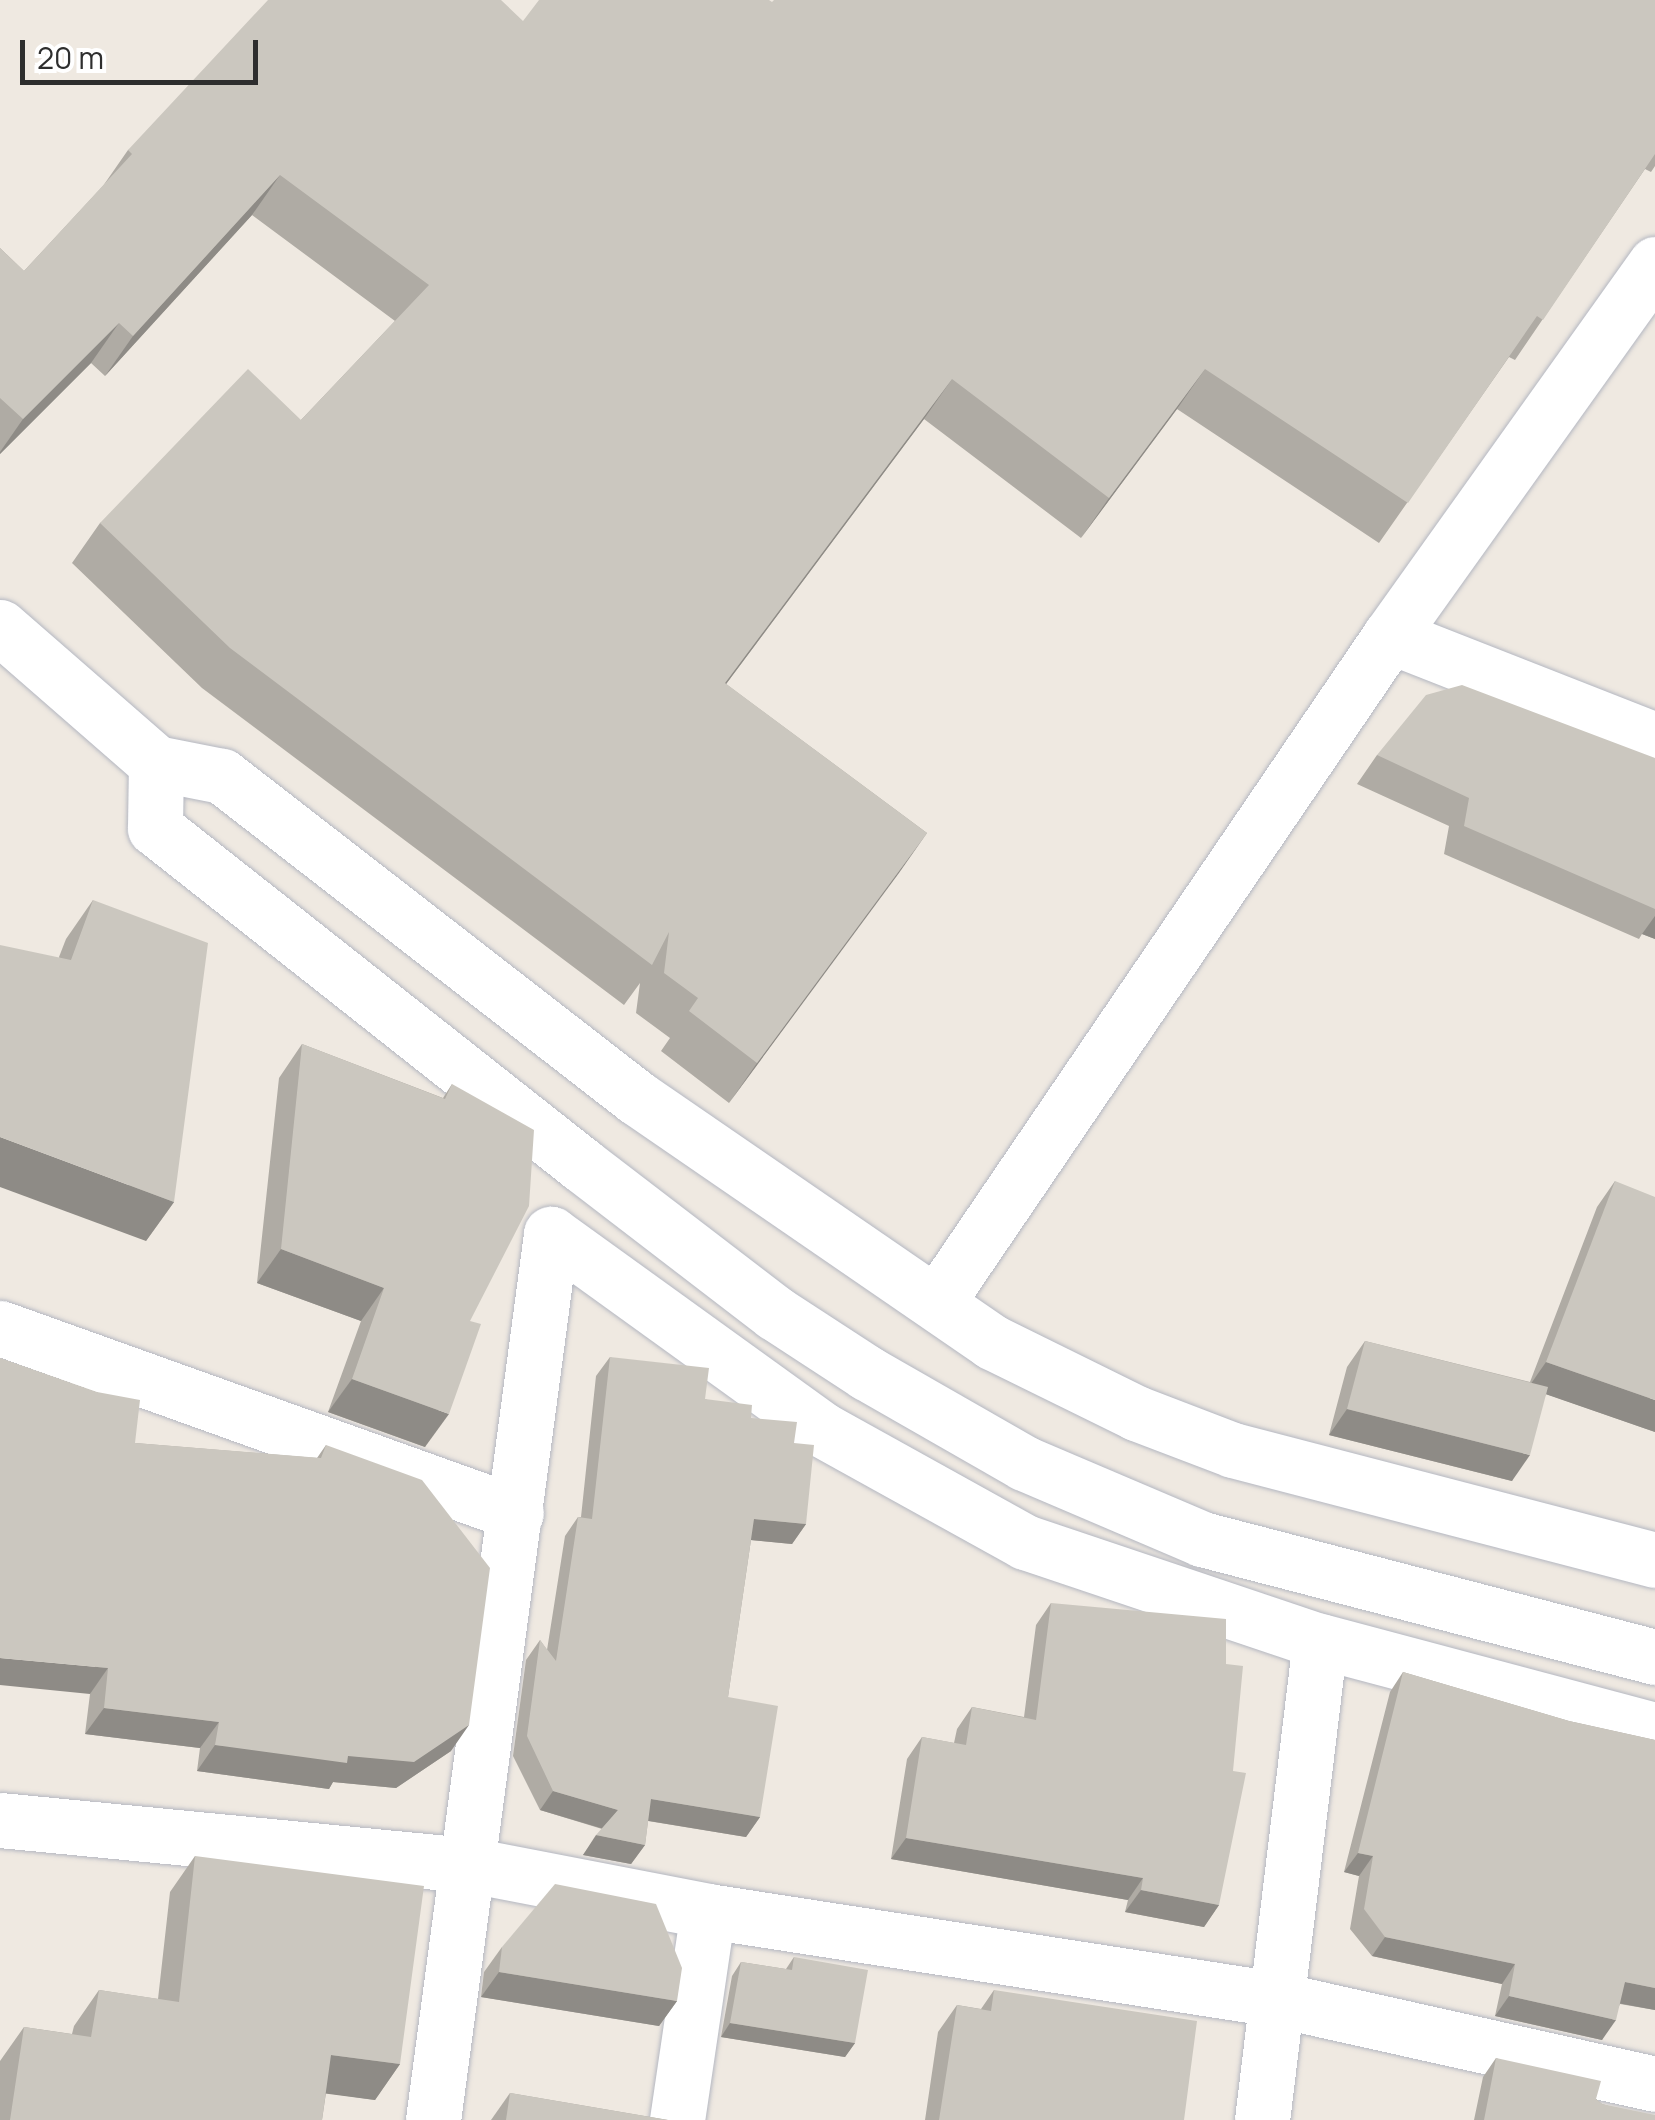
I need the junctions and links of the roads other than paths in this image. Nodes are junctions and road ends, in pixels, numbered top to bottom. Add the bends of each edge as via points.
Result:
1 (1655, 264) edge
2 (0, 627) edge
3 (1390, 636) junction
4 (1655, 740) edge
5 (156, 763) junction
6 (937, 1302) junction
7 (0, 1328) edge
8 (516, 1514) junction
9 (1655, 1560) edge
10 (1320, 1641) junction
11 (1655, 1657) edge
12 (1655, 1730) edge
13 (0, 1820) edge
14 (470, 1865) junction
15 (708, 1910) junction
16 (1276, 1999) junction
17 (1655, 2084) edge
18 (434, 2120) edge
19 (677, 2120) edge
20 (1262, 2120) edge

1 - 3 street
2 - 5 street
3 - 4 street
3 - 6 street
5 - 6 street via 222,776 637,1098
5 - 11 street via 155,828 582,1166 775,1313 867,1373 1024,1464 1202,1538
6 - 9 street via 1062,1380 1233,1450
7 - 8 street
8 - 10 street via 552,1234 821,1429 1025,1542
8 - 14 street
10 - 12 street
10 - 16 street
13 - 14 street
14 - 15 street
14 - 18 street
15 - 16 street
15 - 19 street
16 - 17 street
16 - 20 street

